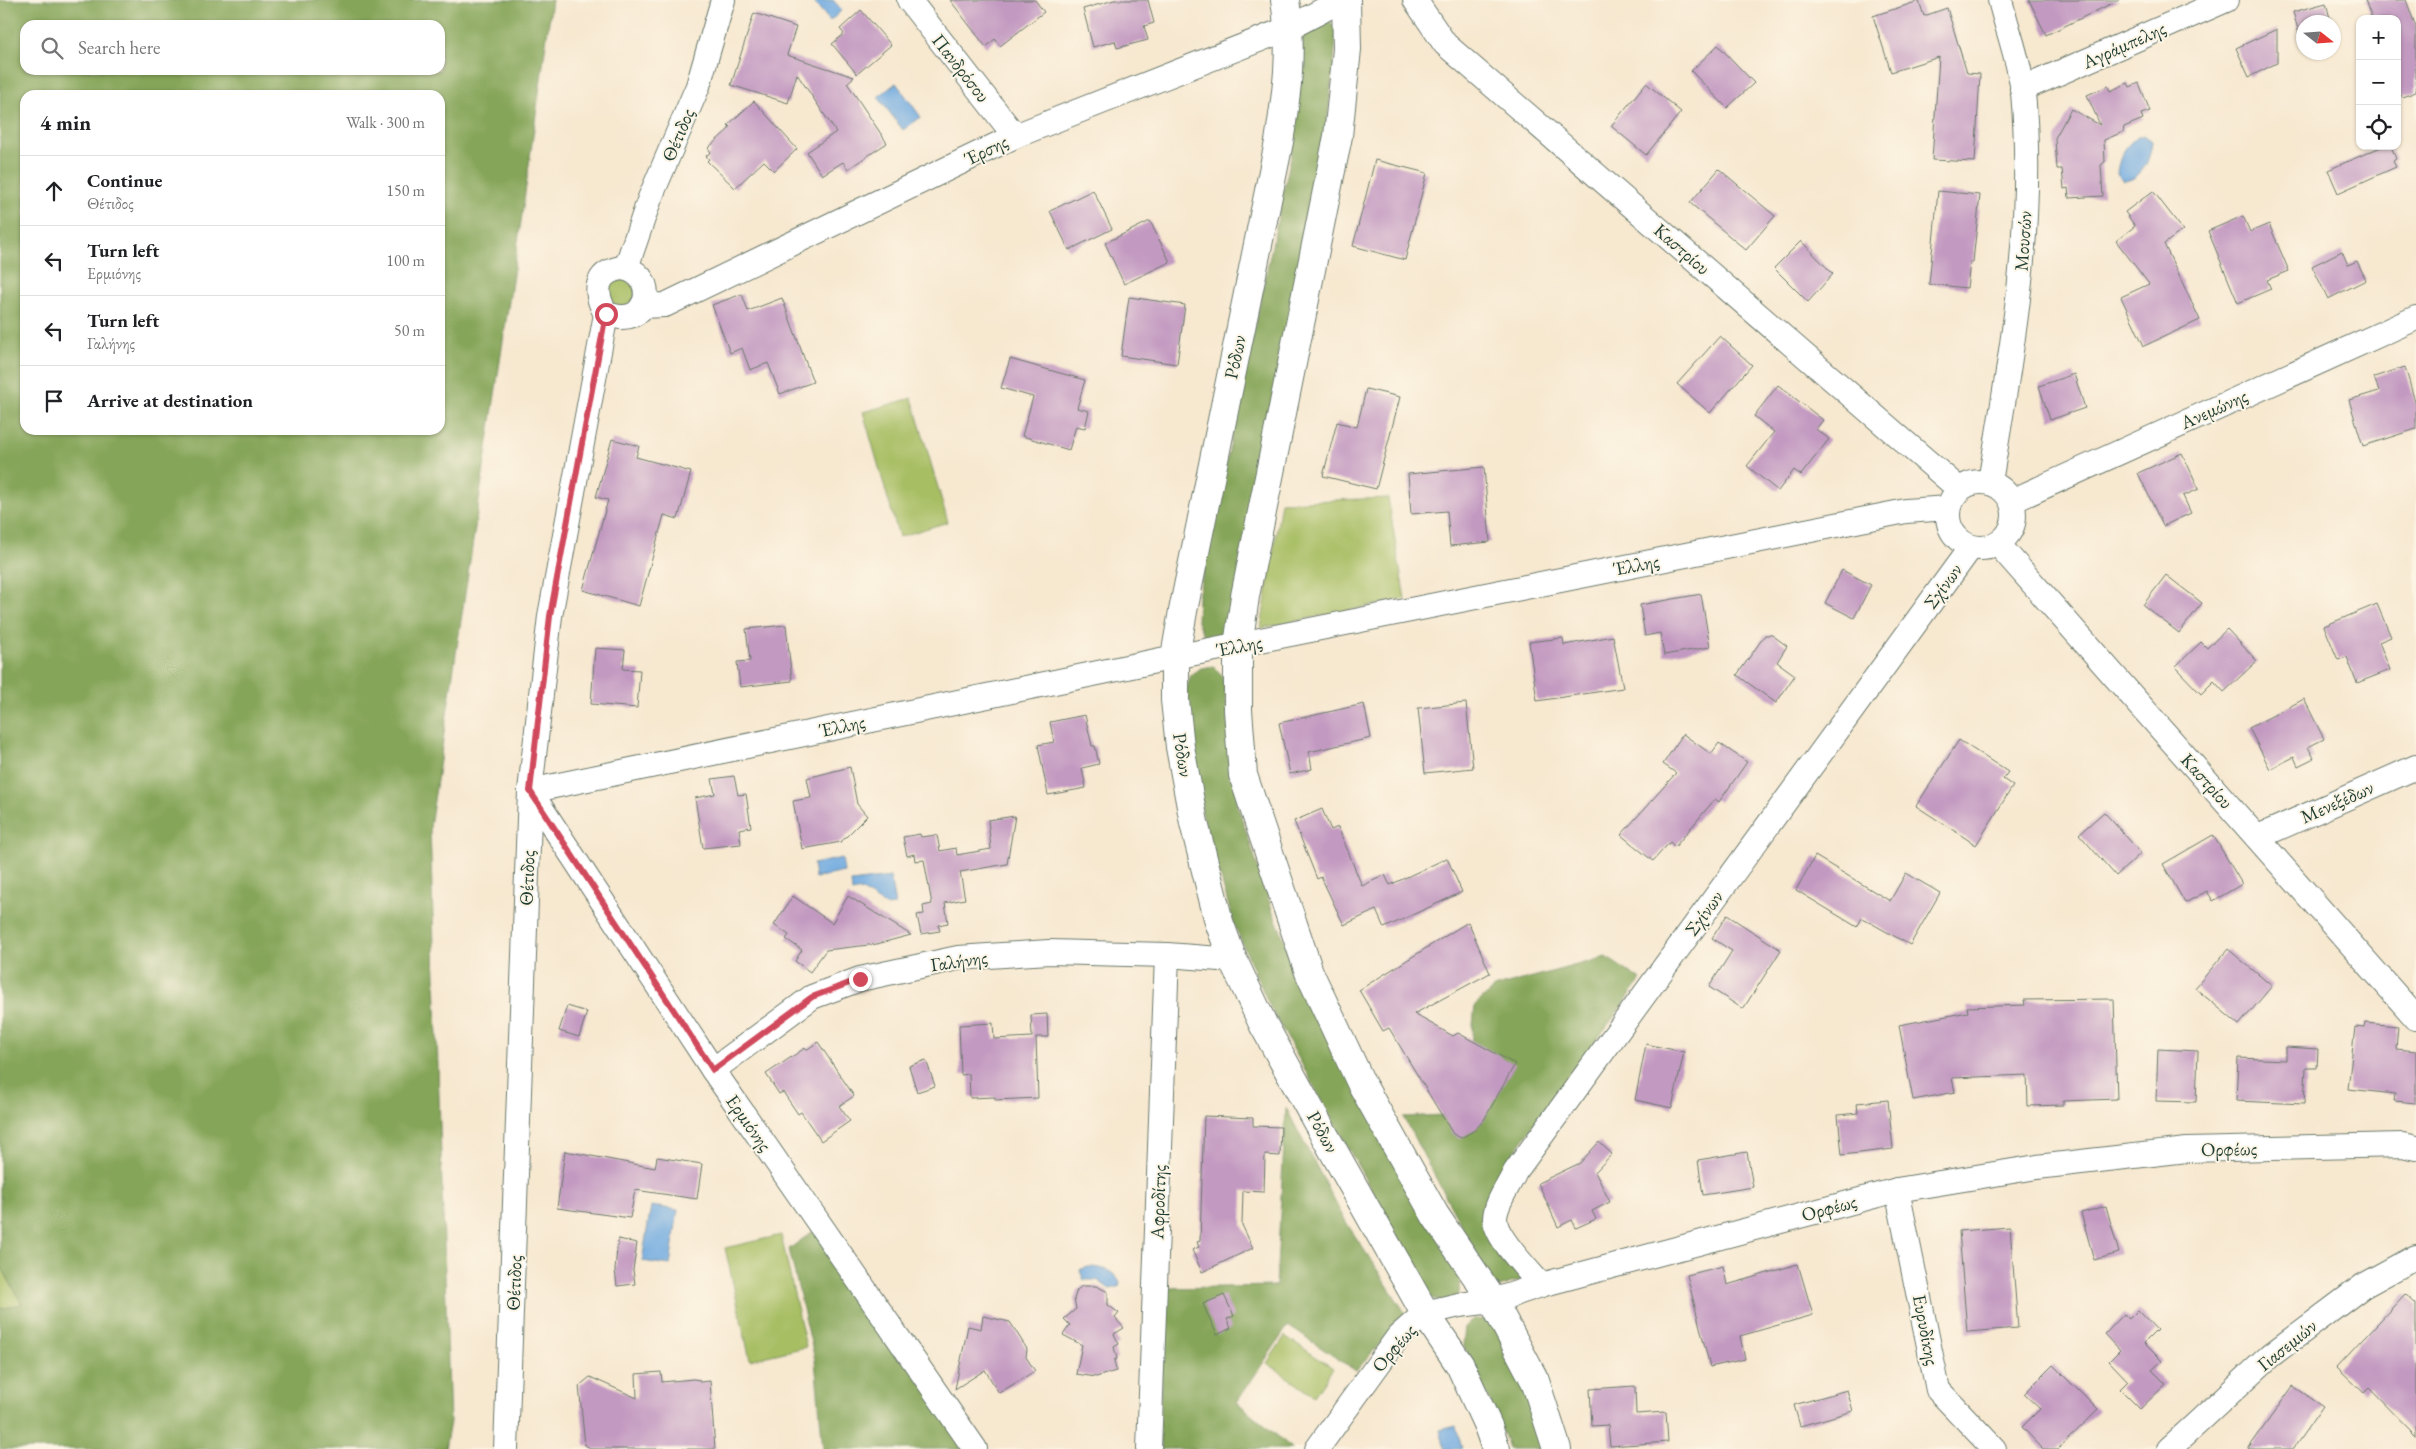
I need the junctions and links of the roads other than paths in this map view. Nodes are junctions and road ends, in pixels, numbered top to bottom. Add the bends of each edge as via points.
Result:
1 (723, 0) edge
2 (908, 0) edge
3 (1285, 0) edge
4 (1342, 0) edge
5 (1346, 0) edge
6 (1415, 0) edge
7 (2000, 0) edge
8 (2226, 0) edge
9 (1289, 28) junction
10 (2022, 90) junction
11 (1015, 136) junction
12 (626, 268) junction
13 (644, 295) junction
14 (606, 314) junction
15 (2416, 318) edge
16 (1990, 482) junction
17 (1954, 498) junction
18 (2012, 501) junction
19 (1998, 544) junction
20 (1971, 547) junction
21 (1238, 646) junction
22 (1175, 657) junction
23 (2416, 768) edge
24 (530, 791) junction
25 (2258, 838) junction
26 (1167, 955) junction
27 (1233, 960) junction
28 (2416, 1018) edge
29 (713, 1070) junction
30 (2416, 1148) edge
31 (1897, 1190) junction
32 (2416, 1257) edge
33 (1542, 1285) junction
34 (1493, 1301) junction
35 (1425, 1313) junction
36 (506, 1449) edge
37 (975, 1449) edge
38 (1149, 1449) edge
39 (1318, 1449) edge
40 (1496, 1449) edge
41 (1557, 1449) edge
42 (1994, 1449) edge
43 (2169, 1449) edge

1 - 12 street, Θέτιδος via 698,86 650,198
2 - 11 street, Πανδρόσου
3 - 9 street, Ρόδων
4 - 9 street, Έρσης
5 - 21 street via 1347,50 1338,136 1244,596
6 - 17 street, Καστρίου via 1445,44
7 - 10 street, Μουσών
8 - 10 street, Αγράμπελης
9 - 11 street, Έρσης
9 - 22 street, Ρόδων via 1289,79 1279,142
10 - 16 street, Μουσών via 2027,171 2024,255
11 - 13 street, Έρσης via 664,305
12 - 13 street via 636,272
12 - 14 street via 607,273 599,285 599,300
13 - 14 street via 630,316
14 - 24 street, Θέτιδος via 550,616
15 - 18 street, Ανεμώνης
16 - 17 street via 1975,482
16 - 18 street via 2004,490
17 - 20 street via 1950,526 1958,539
17 - 21 street, Έλλης via 1906,511
18 - 19 street via 2014,517 2010,532
19 - 20 street via 1985,548
19 - 25 street, Καστρίου
20 - 33 street, Σχίνων via 1516,1172 1499,1203 1495,1219 1501,1235
21 - 22 street, Έλλης
21 - 34 street via 1243,775 1309,972 1361,1083 1430,1207
22 - 24 street, Έλλης
22 - 27 street, Ρόδων via 1180,747 1194,823 1219,922
23 - 25 street, Μενεξέδων
24 - 29 street, Ερμιόνης
24 - 36 street, Θέτιδος
25 - 28 street, Καστρίου
26 - 27 street, Γαλήνης
26 - 29 street, Γαλήνης via 1049,952 967,958 860,979 812,997
26 - 38 street, Αφροδίτης
27 - 35 street, Ρόδων via 1290,1073
29 - 37 street, Ερμιόνης
30 - 31 street, Ορφέως via 2403,1145 2187,1150 2037,1167
31 - 33 street, Ορφέως
31 - 42 street, Ευρυδίκης via 1938,1390
32 - 43 street, Γιασεμιών via 2363,1286 2272,1355
33 - 34 street, Ορφέως
34 - 35 street, Ορφέως via 1459,1304
34 - 41 street via 1535,1381
35 - 39 street, Ορφέως via 1398,1337
35 - 40 street, Ρόδων via 1460,1365

